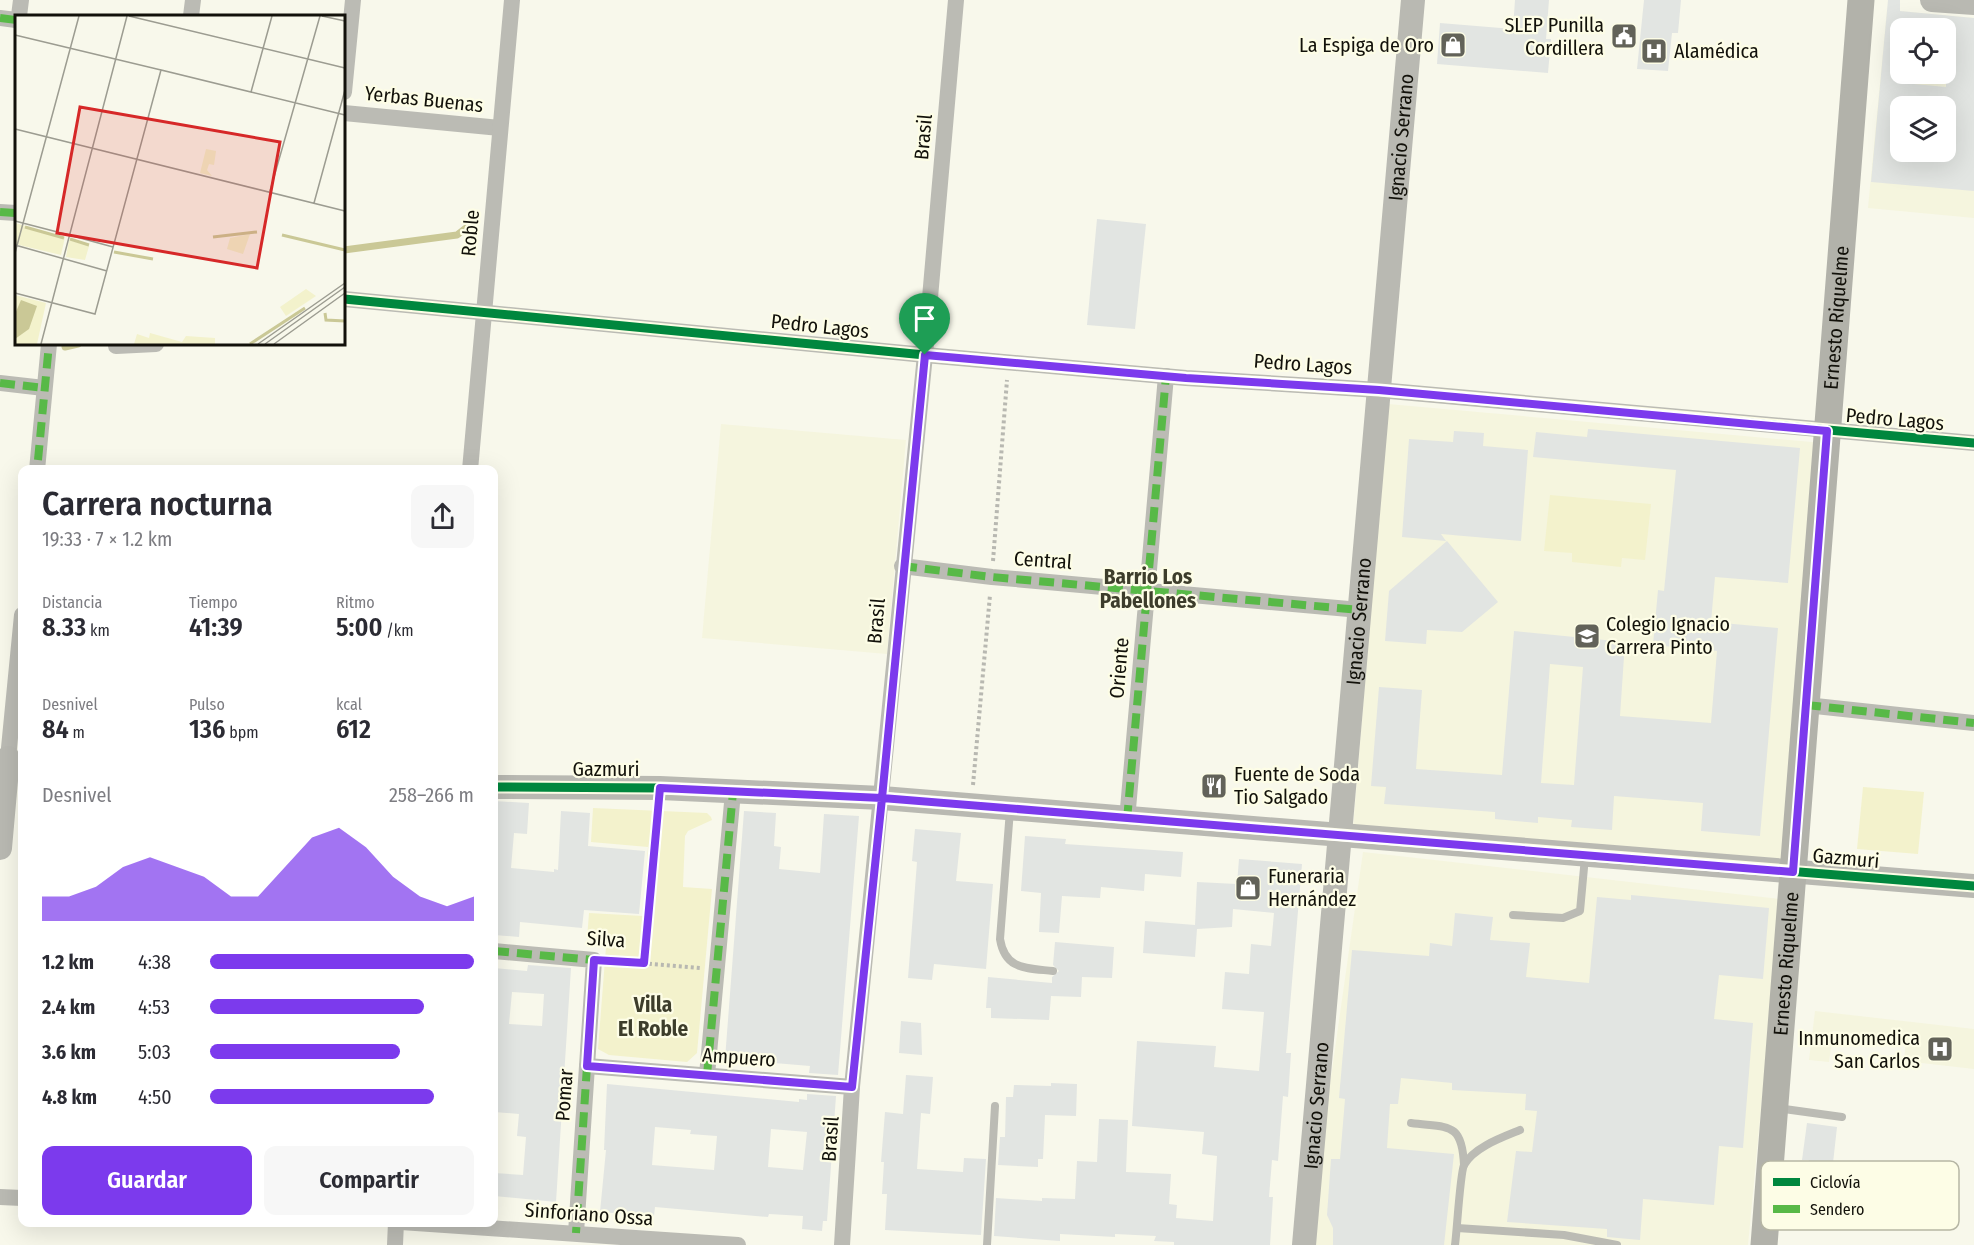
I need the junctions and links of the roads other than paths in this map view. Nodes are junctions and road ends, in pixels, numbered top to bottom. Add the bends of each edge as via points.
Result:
1 (21, 0) edge
2 (193, 0) edge
3 (353, 0) edge
4 (512, 0) edge
5 (956, 0) edge
6 (1413, 0) edge
7 (1861, 0) edge
8 (1932, 0) edge
9 (1974, 3) edge
10 (18, 15) edge
11 (191, 15) edge
12 (345, 82) edge
13 (345, 113) edge
14 (500, 128) junction
15 (0, 212) edge
16 (15, 213) edge
17 (345, 299) edge
18 (485, 311) junction
19 (49, 345) edge
20 (136, 345) edge
21 (116, 346) dead end
22 (925, 355) junction
23 (1166, 376) junction
24 (0, 383) edge
25 (44, 388) junction
26 (1379, 390) junction
27 (1827, 431) junction
28 (1974, 443) edge
29 (38, 465) edge
30 (470, 465) edge
31 (902, 566) junction
32 (1148, 589) junction
33 (1360, 610) junction
34 (18, 663) edge
35 (1806, 705) junction
36 (1974, 723) edge
37 (10, 758) edge
38 (498, 787) edge
39 (733, 792) junction
40 (882, 798) junction
41 (1010, 810) junction
42 (1127, 820) junction
43 (1340, 837) junction
44 (0, 848) edge
45 (1585, 856) junction
46 (1793, 872) junction
47 (1974, 886) edge
48 (1513, 915) dead end
49 (498, 951) edge
50 (594, 960) joint
51 (1053, 970) dead end
52 (587, 1066) junction
53 (707, 1075) junction
54 (852, 1087) junction
55 (995, 1106) dead end
56 (1774, 1108) junction
57 (1842, 1117) dead end
58 (1411, 1123) dead end
59 (1520, 1130) dead end
60 (1770, 1161) edge
61 (1464, 1165) junction
62 (0, 1197) edge
63 (18, 1198) edge
64 (396, 1227) edge
65 (481, 1227) edge
66 (1457, 1228) junction
67 (1765, 1230) edge
68 (576, 1233) junction
69 (395, 1245) edge
70 (738, 1245) edge
71 (842, 1245) edge
72 (987, 1245) edge
73 (1304, 1245) edge
74 (1455, 1245) edge
75 (1617, 1245) edge
76 (1764, 1245) edge

1 - 10 street
2 - 11 street
3 - 12 street
4 - 14 street, Roble
5 - 22 street, Brasil
6 - 26 street, Ignacio Serrano
7 - 27 main road, Ernesto Riquelme
8 - 9 street
13 - 14 street, Yerbas Buenas
14 - 18 street, Roble
15 - 16 street
17 - 18 street, Pedro Lagos
18 - 22 street, Pedro Lagos
18 - 30 street, Roble
19 - 25 street
20 - 21 street
22 - 23 street, Pedro Lagos
22 - 31 street, Brasil
23 - 26 street, Pedro Lagos
23 - 32 street, Oriente
24 - 25 street
25 - 29 street
26 - 27 street, Pedro Lagos
26 - 33 street, Ignacio Serrano
27 - 28 street, Pedro Lagos
27 - 35 main road, Ernesto Riquelme
31 - 32 street, Central
31 - 40 street, Brasil
32 - 33 street, Central
32 - 42 street, Oriente
33 - 43 street, Ignacio Serrano
34 - 37 street
35 - 36 street
35 - 46 main road, Ernesto Riquelme
37 - 44 street
38 - 39 street, Gazmuri
39 - 40 street, Gazmuri
39 - 53 street
40 - 41 street, Gazmuri
40 - 54 street, Brasil
41 - 42 street, Gazmuri
41 - 51 lane via 1002,953 1011,963 1026,968
42 - 43 street, Gazmuri
43 - 45 street, Gazmuri
43 - 73 street, Ignacio Serrano
45 - 46 street, Gazmuri
45 - 48 lane via 1580,911 1563,918
46 - 47 street, Gazmuri
46 - 56 main road, Ernesto Riquelme
49 - 50 street, Silva
50 - 52 street, Pomar
52 - 53 street, Ampuero
52 - 68 street, Pomar
53 - 54 street, Ampuero
54 - 71 street, Brasil
55 - 72 lane
56 - 57 lane
56 - 60 main road, Ernesto Riquelme
58 - 61 lane via 1449,1128 1457,1133
59 - 61 lane via 1494,1141
61 - 66 lane
62 - 63 street
64 - 69 street
65 - 68 street, Sinforiano Ossa
66 - 74 lane
66 - 75 lane via 1564,1235
67 - 76 main road, Ernesto Riquelme
68 - 70 street, Sinforiano Ossa

